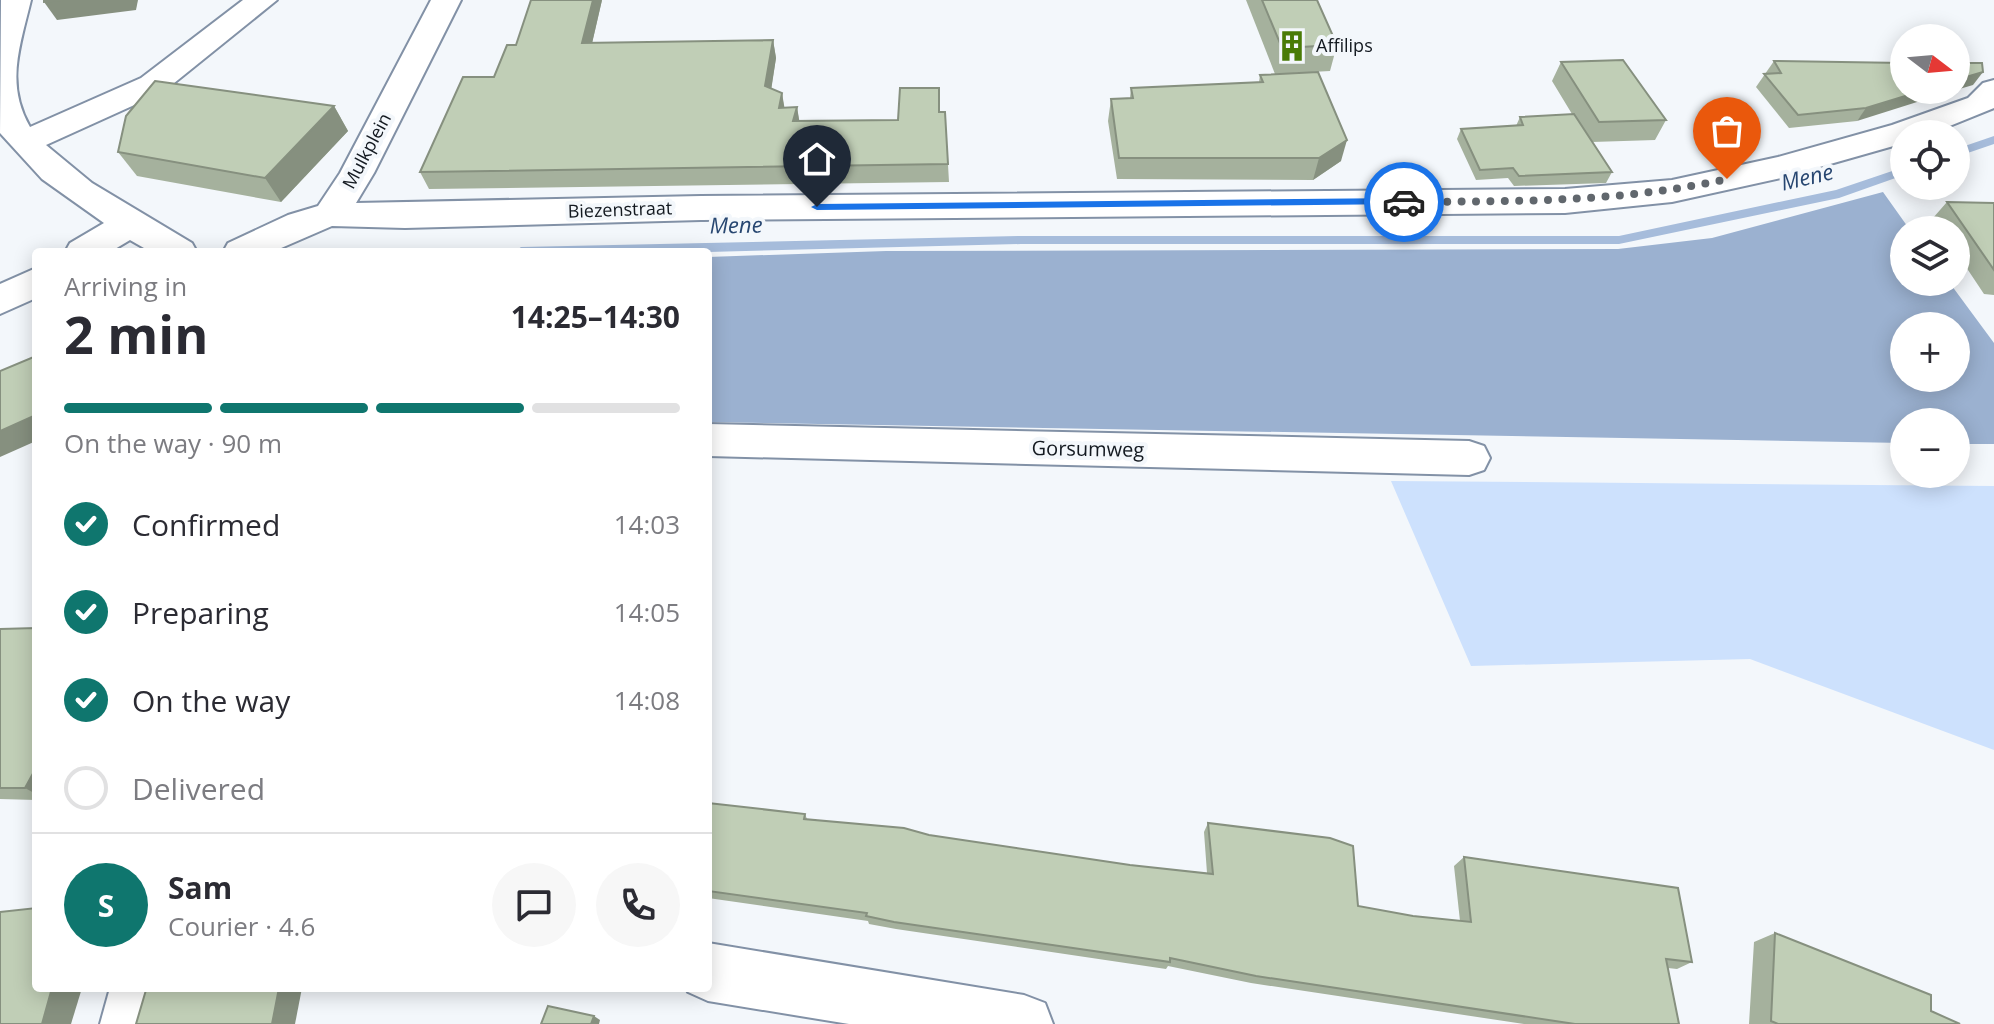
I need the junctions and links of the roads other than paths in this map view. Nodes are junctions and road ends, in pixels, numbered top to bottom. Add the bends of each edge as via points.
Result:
1 (16, 0) edge
2 (262, 0) edge
3 (446, 0) edge
4 (0, 69) edge
5 (1994, 90) edge
6 (25, 142) junction
7 (331, 214) junction
8 (129, 224) junction
9 (90, 248) edge
10 (172, 248) edge
11 (249, 248) edge
12 (32, 283) edge
13 (0, 301) edge
14 (712, 440) edge
15 (1469, 458) dead end
16 (712, 973) edge
17 (138, 992) edge
18 (129, 1024) edge
19 (1024, 1024) edge

1 - 4 street
2 - 6 street via 152,85
3 - 7 street, Mulkplein
4 - 6 street via 4,110
5 - 7 street, Biezenstraat via 1979,105 1781,167 1672,191 1565,201
6 - 8 street via 71,185
7 - 11 street
8 - 9 street
8 - 10 street
12 - 13 street
14 - 15 street, Gorsumweg
16 - 19 street
17 - 18 street

